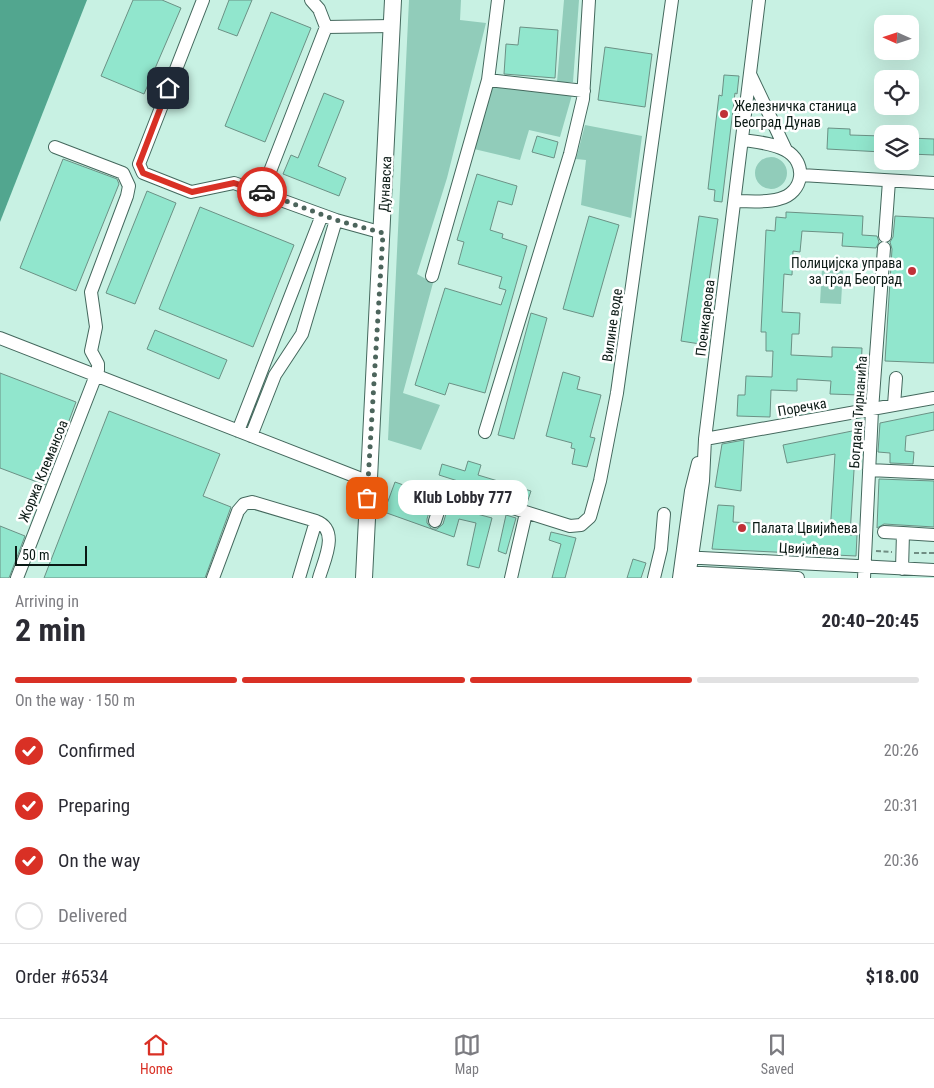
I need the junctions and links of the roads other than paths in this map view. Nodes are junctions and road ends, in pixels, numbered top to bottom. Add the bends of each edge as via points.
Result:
1 (203, 0) edge
2 (312, 0) edge
3 (393, 0) edge
4 (498, 0) edge
5 (589, 0) edge
6 (672, 0) edge
7 (759, 0) edge
8 (392, 26) junction
9 (326, 27) junction
10 (750, 74) junction
11 (488, 80) junction
12 (584, 91) junction
13 (743, 140) junction
14 (55, 148) dead end
15 (786, 150) junction
16 (800, 175) junction
17 (889, 181) junction
18 (934, 183) edge
19 (262, 192) junction
20 (736, 201) junction
21 (322, 215) junction
22 (336, 220) junction
23 (383, 233) junction
24 (432, 276) dead end
25 (0, 338) edge
26 (97, 376) junction
27 (896, 378) dead end
28 (934, 398) edge
29 (894, 405) junction
30 (872, 407) junction
31 (238, 431) junction
32 (484, 432) dead end
33 (251, 436) junction
34 (704, 439) junction
35 (869, 470) junction
36 (934, 473) edge
37 (367, 481) junction
38 (526, 513) junction
39 (664, 514) dead end
40 (316, 521) junction
41 (435, 521) dead end
42 (884, 532) dead end
43 (903, 533) junction
44 (934, 535) edge
45 (687, 557) junction
46 (902, 569) junction
47 (934, 570) edge
48 (864, 572) edge
49 (684, 575) edge
50 (17, 578) edge
51 (213, 578) edge
52 (299, 578) edge
53 (319, 578) edge
54 (364, 578) edge
55 (511, 578) edge
56 (654, 578) edge
57 (798, 578) edge

1 - 19 street via 141,159 140,169 147,176 192,192 234,183
2 - 9 street
3 - 8 main road, Дунавска
4 - 11 street
5 - 12 street
6 - 38 street, Вилине воде via 617,393 600,481 586,522 581,525 570,526
7 - 10 street, Поенкареова
8 - 9 street
8 - 23 main road, Дунавска
9 - 19 street
10 - 13 street, Поенкареова
10 - 15 street
11 - 12 street
11 - 24 street
12 - 32 street via 570,154
13 - 15 street
13 - 20 street, Поенкареова
14 - 26 street via 122,173 129,186 91,292 96,327 91,351 98,364
15 - 16 street via 796,160
16 - 17 street
16 - 20 street via 797,188 785,197 759,202
17 - 18 street
17 - 30 street, Богдана Тирнанића
19 - 21 street
20 - 34 street, Поенкареова
21 - 22 street
21 - 31 street
22 - 23 street
22 - 33 street via 302,334 275,375
23 - 37 main road, Дунавска
25 - 26 street
26 - 31 street
26 - 50 street, Жоржа Клемансоа
27 - 29 street
28 - 29 street, Поречка
29 - 30 street, Поречка
30 - 34 street, Поречка
30 - 35 street, Богдана Тирнанића
31 - 33 street
33 - 37 street
34 - 45 street, Поенкареова via 691,491
35 - 36 street
35 - 48 street, Богдана Тирнанића
37 - 54 main road, Дунавска
38 - 41 street via 443,486
38 - 55 street
39 - 56 street via 662,549
40 - 51 street via 252,502 244,504 238,511
40 - 52 street
40 - 53 street via 326,527 330,538
42 - 43 street
43 - 44 street
43 - 46 street
45 - 48 street, Цвијићева
45 - 49 street, Поенкареова
46 - 47 street, Цвијићева
46 - 48 street, Цвијићева
49 - 57 street

